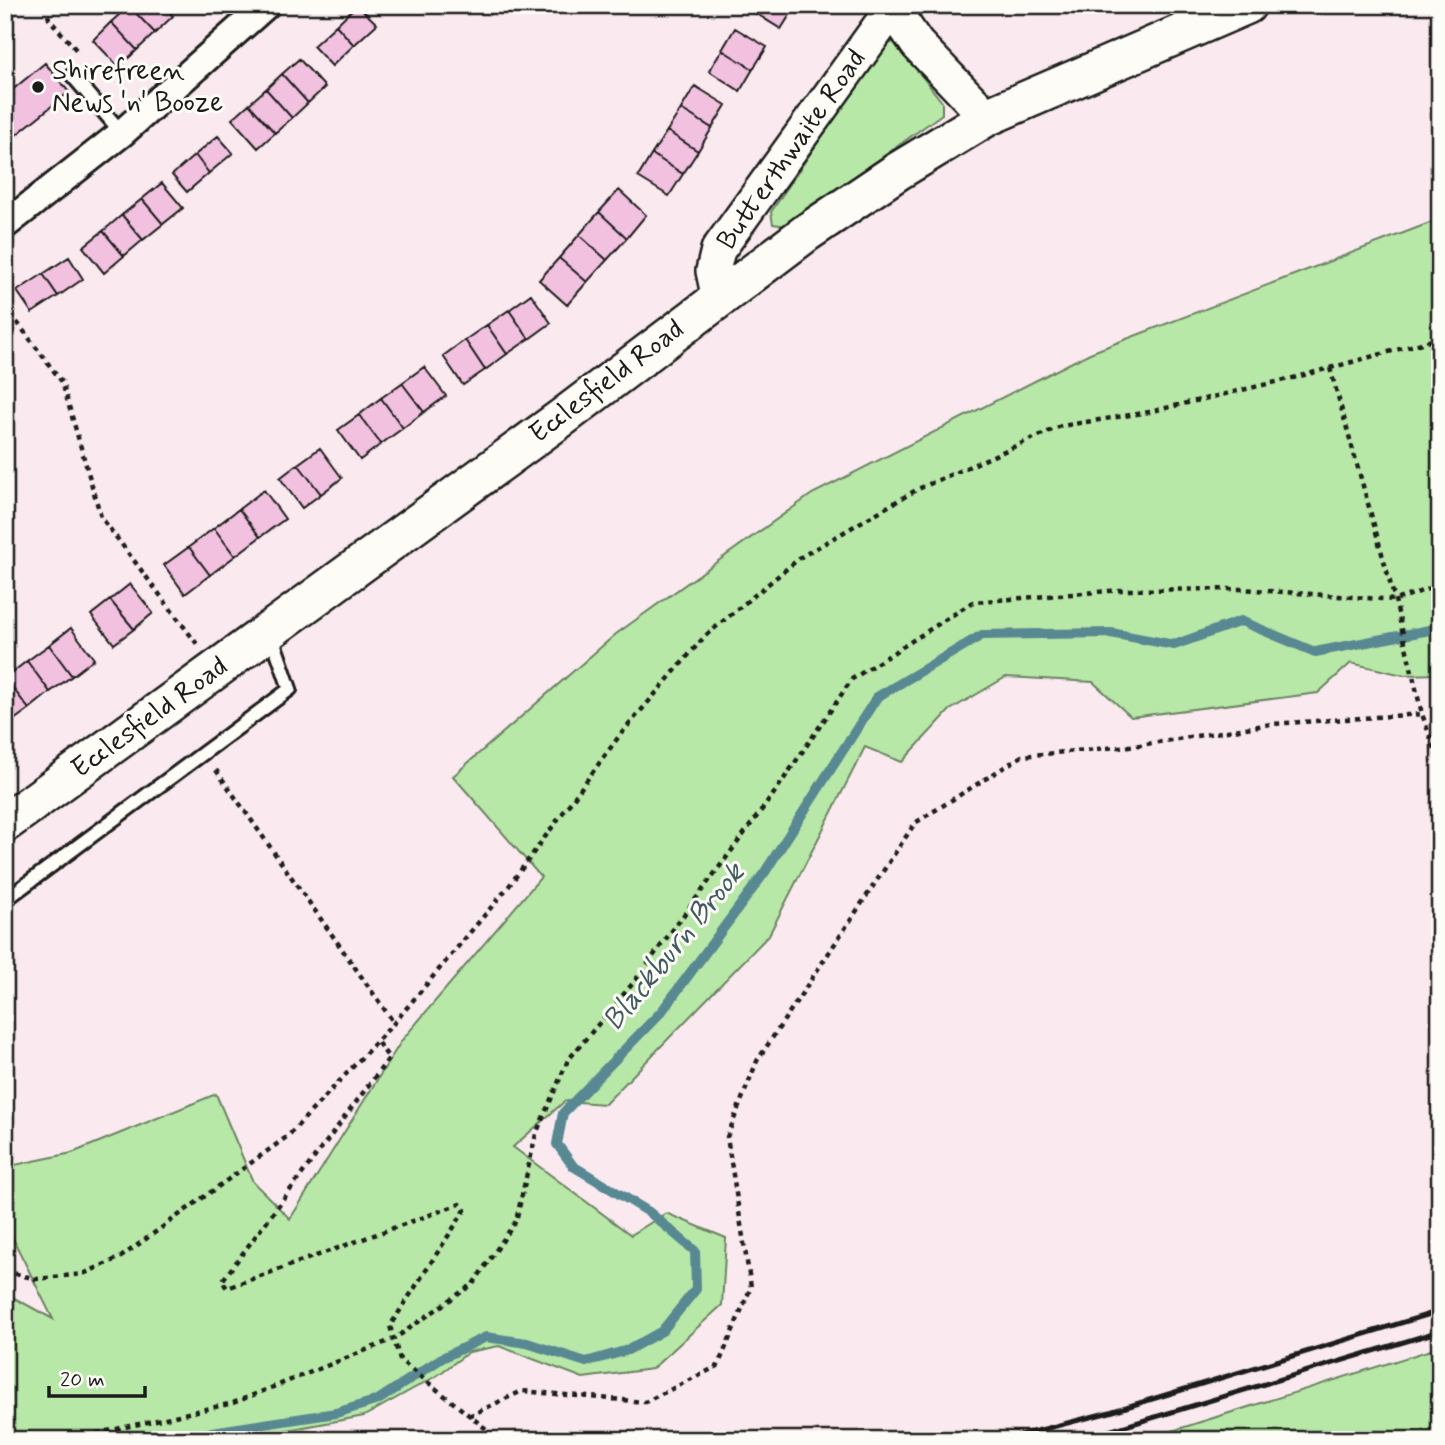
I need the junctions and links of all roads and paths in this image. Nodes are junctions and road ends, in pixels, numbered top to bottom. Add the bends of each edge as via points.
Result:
1 (266, 5) edge
2 (1247, 5) edge
3 (894, 7) edge
4 (72, 75) dead end
5 (987, 117) junction
6 (122, 133) junction
7 (5, 225) edge
8 (719, 299) junction
9 (5, 306) edge
10 (1440, 338) edge
11 (1330, 368) junction
12 (1440, 585) edge
13 (1395, 600) junction
14 (270, 630) junction
15 (216, 670) junction
16 (1422, 714) junction
17 (204, 752) junction
18 (1440, 764) edge
19 (5, 823) edge
20 (5, 900) edge
21 (394, 1023) junction
22 (378, 1043) junction
23 (5, 1270) edge
24 (394, 1339) junction
25 (469, 1416) junction
26 (67, 1440) edge
27 (500, 1440) edge

1 - 6 street
2 - 5 main road, Ecclesfield Road
3 - 5 street, Butterthwaite Road via 917,44
3 - 8 street, Butterthwaite Road via 718,250 713,271
4 - 6 lane
5 - 8 main road, Ecclesfield Road via 806,233
6 - 7 street
8 - 14 main road, Ecclesfield Road
9 - 15 path via 62,382 101,517
10 - 11 path
11 - 13 path
11 - 21 path via 1149,412 1061,426 918,489 801,557 697,646 620,735 509,886
12 - 13 path
13 - 16 path
13 - 24 path via 1241,589 1121,590 974,602 852,679 634,982 568,1060 536,1134 516,1221 473,1284
14 - 15 main road, Ecclesfield Road
14 - 17 lane via 290,689
15 - 19 main road, Ecclesfield Road
16 - 18 path
16 - 25 path via 1271,724 1140,745 1022,756 915,823 757,1060 727,1137 751,1287 718,1366 645,1402 522,1391
17 - 20 lane
17 - 21 path
21 - 22 path
22 - 23 path via 288,1136 121,1257 83,1273 36,1279
22 - 24 path via 389,1058 222,1281 227,1288 460,1204 465,1210 390,1326
24 - 25 path via 400,1360
24 - 26 path via 233,1403
25 - 27 path

